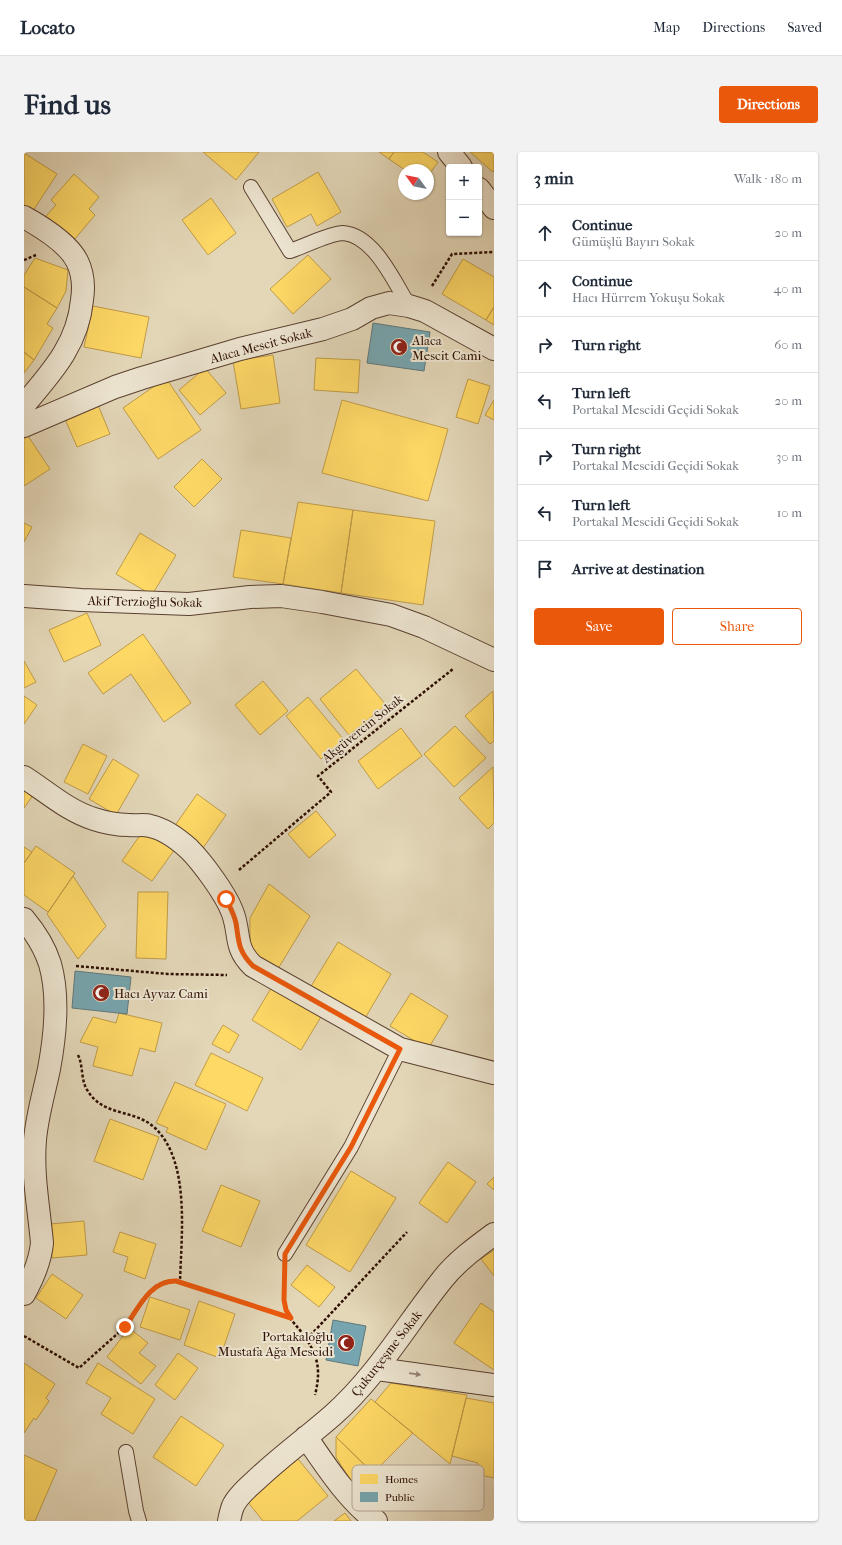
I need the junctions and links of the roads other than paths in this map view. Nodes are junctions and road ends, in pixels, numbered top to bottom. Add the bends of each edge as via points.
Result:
1 (450, 152) edge
2 (460, 164) edge
3 (251, 187) dead end
4 (482, 193) edge
5 (494, 208) edge
6 (24, 217) edge
7 (414, 307) junction
8 (494, 349) edge
9 (24, 404) edge
10 (24, 426) edge
11 (24, 596) edge
12 (484, 656) edge
13 (24, 777) edge
14 (24, 919) edge
15 (400, 1049) junction
16 (494, 1073) edge
17 (494, 1234) edge
18 (285, 1254) road end
19 (24, 1294) edge
20 (377, 1369) junction
21 (494, 1385) edge
22 (306, 1437) junction
23 (126, 1452) dead end
24 (352, 1499) edge
25 (364, 1511) edge
26 (139, 1521) edge
27 (229, 1521) edge
28 (376, 1521) edge

1 - 2 street
3 - 7 lane via 290,252 342,233 356,237 369,246
4 - 5 street
6 - 9 street via 54,236 69,250 77,261 83,290 81,315 73,337 60,361
7 - 8 street, Alaca Mescit Sokak
7 - 10 street, Alaca Mescit Sokak via 389,303 371,308 352,319 323,329 240,349 115,387
11 - 12 street, Akif Terzioğlu Sokak via 189,604 250,596 281,596 391,615 424,627
13 - 15 street via 73,810 91,818 110,824 149,826 164,830 176,838 203,865 232,911 240,948 253,966
14 - 19 street via 41,943 50,964 54,991 54,1036 36,1132 34,1164 41,1256
15 - 16 street
15 - 18 lane via 351,1147
17 - 20 street, Çukurçeşme Sokak via 460,1260 442,1279
20 -> 21 street
20 - 22 street, Çukurçeşme Sokak via 349,1400
22 - 24 street
22 - 27 street, Çukurçeşme Sokak via 246,1490 233,1506
23 - 26 lane
25 - 28 street

